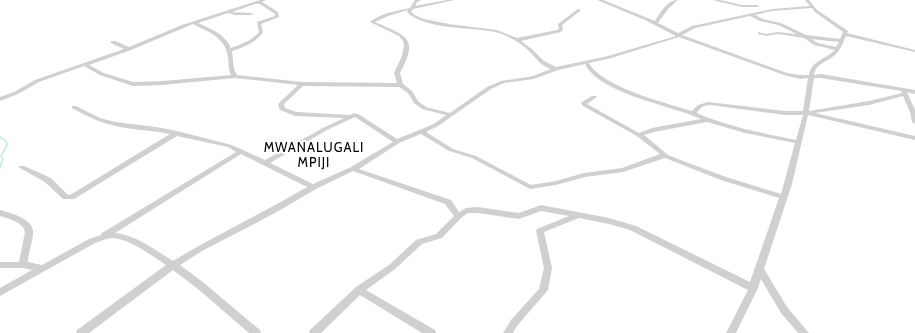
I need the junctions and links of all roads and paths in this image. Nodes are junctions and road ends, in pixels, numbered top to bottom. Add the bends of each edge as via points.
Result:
1 (264, 0) edge
2 (419, 0) edge
3 (453, 0) edge
4 (599, 0) edge
5 (676, 0) edge
6 (714, 0) edge
7 (754, 0) edge
8 (807, 0) edge
9 (253, 3) junction
10 (757, 6) junction
11 (812, 7) junction
12 (410, 9) junction
13 (579, 10) dead end
14 (772, 10) junction
15 (229, 12) junction
16 (251, 14) dead end
17 (751, 15) junction
18 (194, 23) junction
19 (656, 23) junction
20 (760, 34) dead end
21 (845, 34) junction
22 (679, 35) junction
23 (806, 38) junction
24 (517, 40) junction
25 (842, 41) junction
26 (113, 42) dead end
27 (131, 48) junction
28 (838, 49) junction
29 (230, 50) junction
30 (915, 51) edge
31 (586, 62) junction
32 (87, 64) junction
33 (556, 69) junction
34 (234, 76) junction
35 (811, 77) junction
36 (302, 84) junction
37 (400, 86) junction
38 (904, 92) junction
39 (915, 92) edge
40 (594, 97) dead end
41 (0, 99) edge
42 (74, 108) dead end
43 (806, 113) junction
44 (694, 114) junction
45 (451, 115) junction
46 (350, 116) junction
47 (707, 120) junction
48 (915, 120) edge
49 (422, 132) junction
50 (176, 133) junction
51 (639, 135) junction
52 (915, 138) edge
53 (397, 142) junction
54 (798, 142) junction
55 (242, 151) junction
56 (666, 156) junction
57 (265, 163) junction
58 (22, 167) dead end
59 (354, 169) junction
60 (312, 187) junction
61 (783, 197) junction
62 (0, 213) edge
63 (580, 214) junction
64 (458, 216) junction
65 (101, 237) junction
66 (0, 265) edge
67 (173, 265) junction
68 (23, 266) junction
69 (43, 268) junction
70 (759, 268) junction
71 (753, 288) junction
72 (359, 290) junction
73 (0, 292) edge
74 (80, 333) edge
75 (256, 333) edge
76 (314, 333) edge
77 (431, 333) edge
78 (508, 333) edge
79 (731, 333) edge
80 (804, 333) edge

1 - 9 street
2 - 12 street
3 - 12 street
4 - 19 street
5 - 19 street via 666,8
6 - 10 street via 742,6
7 - 10 street
8 - 11 street
9 - 15 street
9 - 29 street via 263,4 277,13 277,17 259,23 260,34
10 - 14 street
11 - 14 street
11 - 21 street via 842,28
12 - 24 street via 410,15 422,20 497,31
12 - 37 street via 372,22 402,36 405,42 404,62 397,73
13 - 24 street via 560,24 559,31
14 - 17 street
15 - 16 street
15 - 18 street
17 - 22 street via 694,27
17 - 23 street via 779,24
18 - 27 street
18 - 29 street via 221,38
19 - 22 street
20 - 23 street via 778,33
21 - 25 street
21 - 30 street
22 - 31 street
22 - 35 street via 782,73
23 - 25 street
23 - 28 street via 816,44
24 - 33 street via 530,49 544,65
25 - 28 street
26 - 27 street
27 - 32 street
28 - 35 street via 814,66
29 - 34 street via 231,70
31 - 33 street
31 - 44 street via 589,69 606,82
32 - 34 street via 102,74 133,84
32 - 41 street via 37,81
33 - 45 street via 534,77 496,85
34 - 36 street
35 - 38 street via 821,76
35 - 43 street
36 - 37 street
36 - 46 street via 281,104 282,109 305,116
37 - 45 street via 410,92 420,106
38 - 39 street
38 - 43 street via 869,103
38 - 48 street
40 - 51 street via 586,100 585,105
42 - 50 street via 114,124 156,128
43 - 44 street via 785,113 709,103 700,105
43 - 52 street
43 - 54 street
44 - 47 street
45 - 49 street
46 - 53 street via 358,116
46 - 57 street
47 - 51 street via 652,130
47 - 54 street
49 - 53 street
49 - 56 street via 451,150 474,157 530,187 584,175 623,170
50 - 55 street
50 - 58 street via 71,197 66,197 48,180
51 - 56 street
53 - 59 street
54 - 61 street
55 - 57 street
55 - 65 street
56 - 61 street via 724,180
57 - 60 street
59 - 60 street
59 - 64 street via 448,202
60 - 67 street
61 - 70 street
62 - 68 street via 16,218 30,227 31,232 23,254
63 - 64 street via 541,208 519,216 478,210 466,211
63 - 71 street via 633,228
63 - 78 street via 540,231 548,268 543,290
64 - 72 street via 439,236 419,242 392,267
65 - 67 street via 121,236
65 - 69 street
66 - 68 street
67 - 74 street
67 - 75 street
68 - 69 street
69 - 73 street
70 - 71 street
70 - 80 street via 784,310
71 - 79 street
72 - 76 street
72 - 77 street

